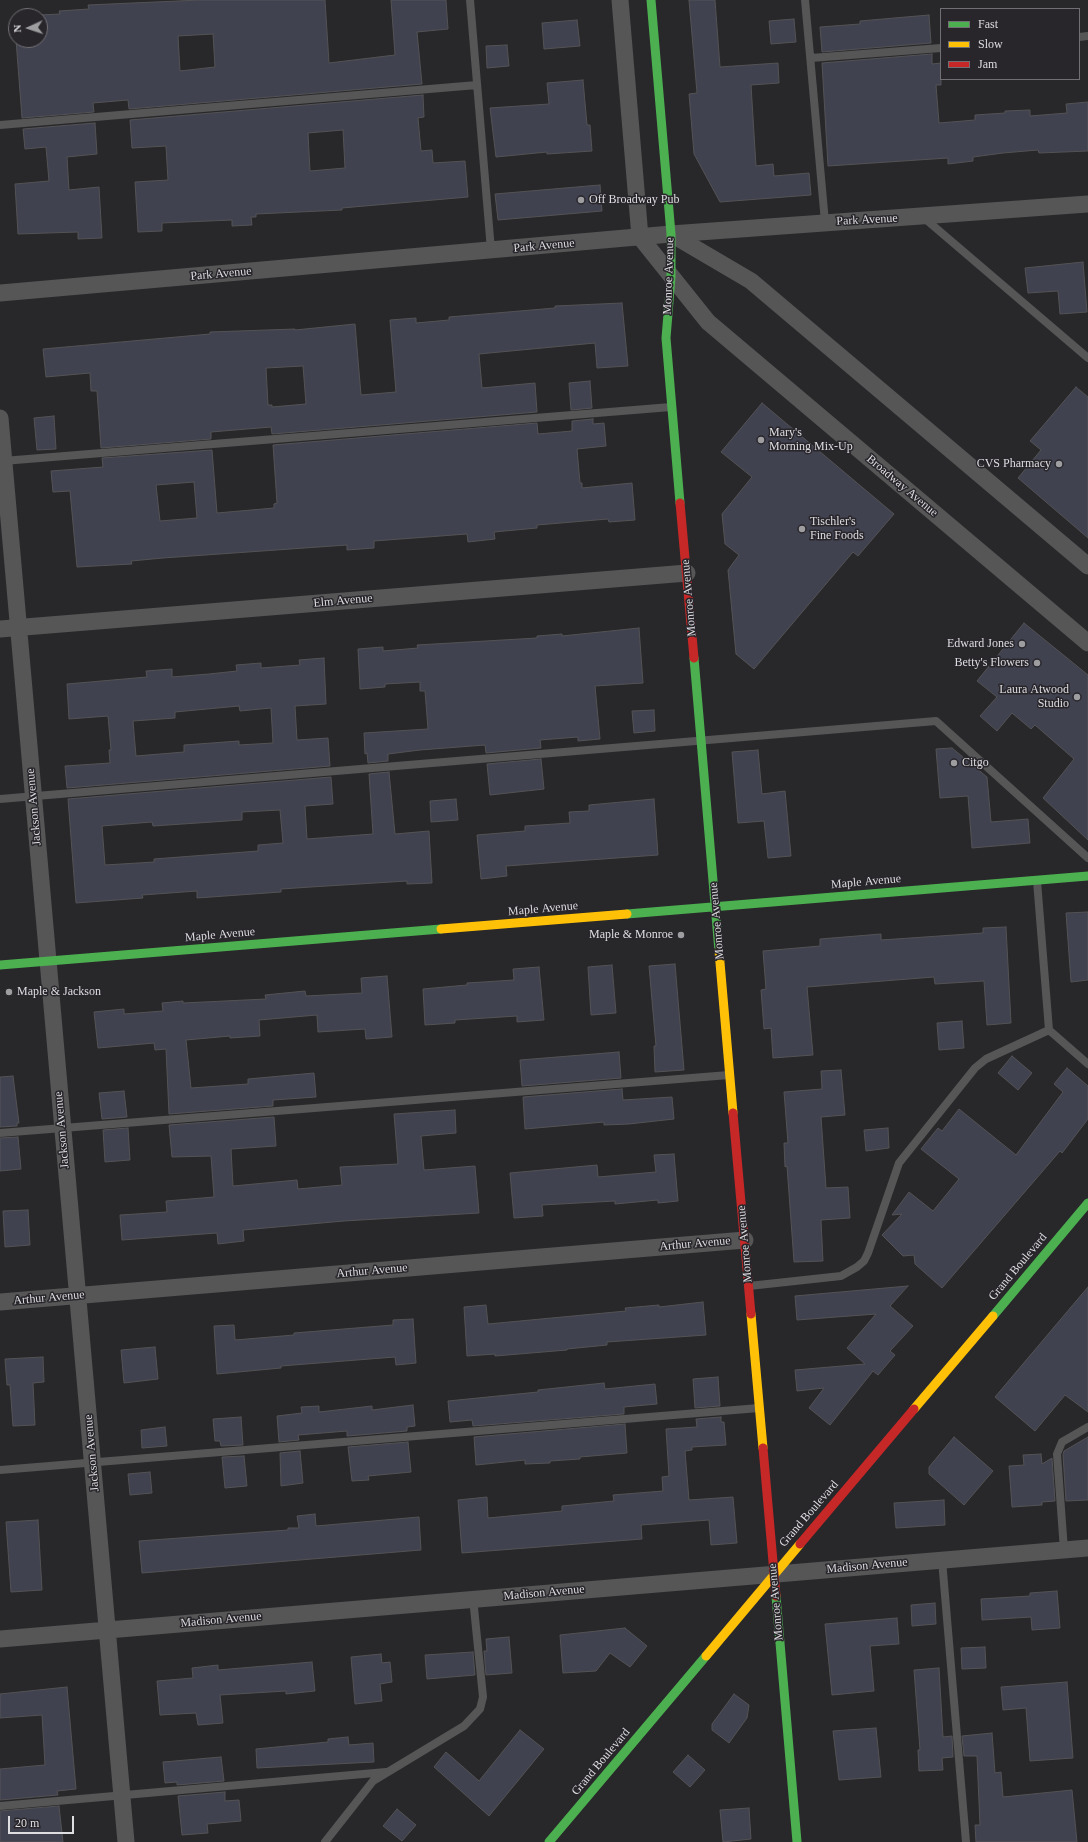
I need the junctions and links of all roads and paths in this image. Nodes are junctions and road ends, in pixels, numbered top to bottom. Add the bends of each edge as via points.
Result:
1 (470, 0) edge
2 (620, 0) edge
3 (651, 0) edge
4 (805, 0) edge
5 (940, 48) edge
6 (811, 58) junction
7 (477, 85) junction
8 (0, 126) edge
9 (1088, 204) edge
10 (922, 217) junction
11 (825, 222) junction
12 (671, 234) junction
13 (640, 237) junction
14 (491, 250) junction
15 (671, 277) junction
16 (0, 293) edge
17 (1088, 358) edge
18 (672, 407) junction
19 (0, 418) edge
20 (2, 461) edge
21 (1088, 566) edge
22 (687, 573) junction
23 (18, 628) junction
24 (0, 629) edge
25 (1088, 643) edge
26 (701, 740) junction
27 (33, 796) junction
28 (0, 799) edge
29 (1088, 858) edge
30 (1088, 876) edge
31 (1037, 880) junction
32 (715, 907) junction
33 (48, 961) junction
34 (0, 965) edge
35 (1048, 1030) junction
36 (1088, 1064) edge
37 (730, 1075) junction
38 (62, 1128) junction
39 (0, 1133) edge
40 (1088, 1203) edge
41 (745, 1240) junction
42 (748, 1286) junction
43 (78, 1295) junction
44 (0, 1302) edge
45 (759, 1408) junction
46 (1088, 1427) edge
47 (93, 1463) junction
48 (0, 1470) edge
49 (1088, 1548) edge
50 (1064, 1550) junction
51 (942, 1560) junction
52 (774, 1574) junction
53 (473, 1598) junction
54 (108, 1630) junction
55 (0, 1639) edge
56 (386, 1772) junction
57 (122, 1796) junction
58 (0, 1806) edge
59 (126, 1842) edge
60 (325, 1842) edge
61 (549, 1842) edge
62 (797, 1842) edge
63 (966, 1842) edge

1 - 7 lane
2 - 13 street
3 - 12 street, Monroe Avenue
4 - 6 lane
5 - 6 lane
6 - 11 lane
7 - 8 lane
7 - 14 lane
9 - 10 street, Park Avenue
10 - 11 street, Park Avenue
10 - 17 lane
11 - 12 street, Park Avenue
12 - 13 street, Park Avenue
12 - 15 street, Monroe Avenue
12 - 21 street via 751,281
13 - 14 street, Park Avenue
13 - 15 street, Broadway Avenue
14 - 16 street, Park Avenue
15 - 18 street, Monroe Avenue via 666,338
15 - 25 street, Broadway Avenue via 708,322
18 - 20 lane
18 - 22 street, Monroe Avenue
19 - 20 street, Jackson Avenue
20 - 23 street, Jackson Avenue
22 - 23 street, Elm Avenue
22 - 26 street, Monroe Avenue
23 - 24 street, Elm Avenue
23 - 27 street, Jackson Avenue
26 - 27 lane
26 - 29 lane via 936,721
26 - 32 street, Monroe Avenue
27 - 28 lane
27 - 33 street, Jackson Avenue
30 - 31 street, Maple Avenue
31 - 32 street, Maple Avenue
31 - 35 lane
32 - 33 street, Maple Avenue
32 - 37 street, Monroe Avenue
33 - 34 street, Maple Avenue
33 - 38 street, Jackson Avenue
35 - 36 lane
35 - 42 lane via 986,1058 975,1068 899,1163 868,1253 857,1267 841,1276
37 - 38 lane
37 - 41 street, Monroe Avenue
38 - 39 lane
38 - 43 street, Jackson Avenue
40 - 52 street, Grand Boulevard
41 - 42 street, Monroe Avenue
41 - 43 street, Arthur Avenue
42 - 45 street, Monroe Avenue
43 - 44 street, Arthur Avenue
43 - 47 street, Jackson Avenue
45 - 47 lane
45 - 52 street, Monroe Avenue
46 - 50 lane via 1062,1442 1057,1454
47 - 48 lane
47 - 54 street, Jackson Avenue
49 - 50 street, Madison Avenue
50 - 51 street, Madison Avenue
51 - 52 street, Madison Avenue
51 - 63 lane
52 - 53 street, Madison Avenue
52 - 61 street, Grand Boulevard
52 - 62 street, Monroe Avenue
53 - 54 street, Madison Avenue
53 - 56 lane via 483,1697 480,1708 464,1726
54 - 55 street, Madison Avenue
54 - 57 street, Jackson Avenue
56 - 57 lane
56 - 60 lane via 372,1781
57 - 58 lane
57 - 59 street, Jackson Avenue

